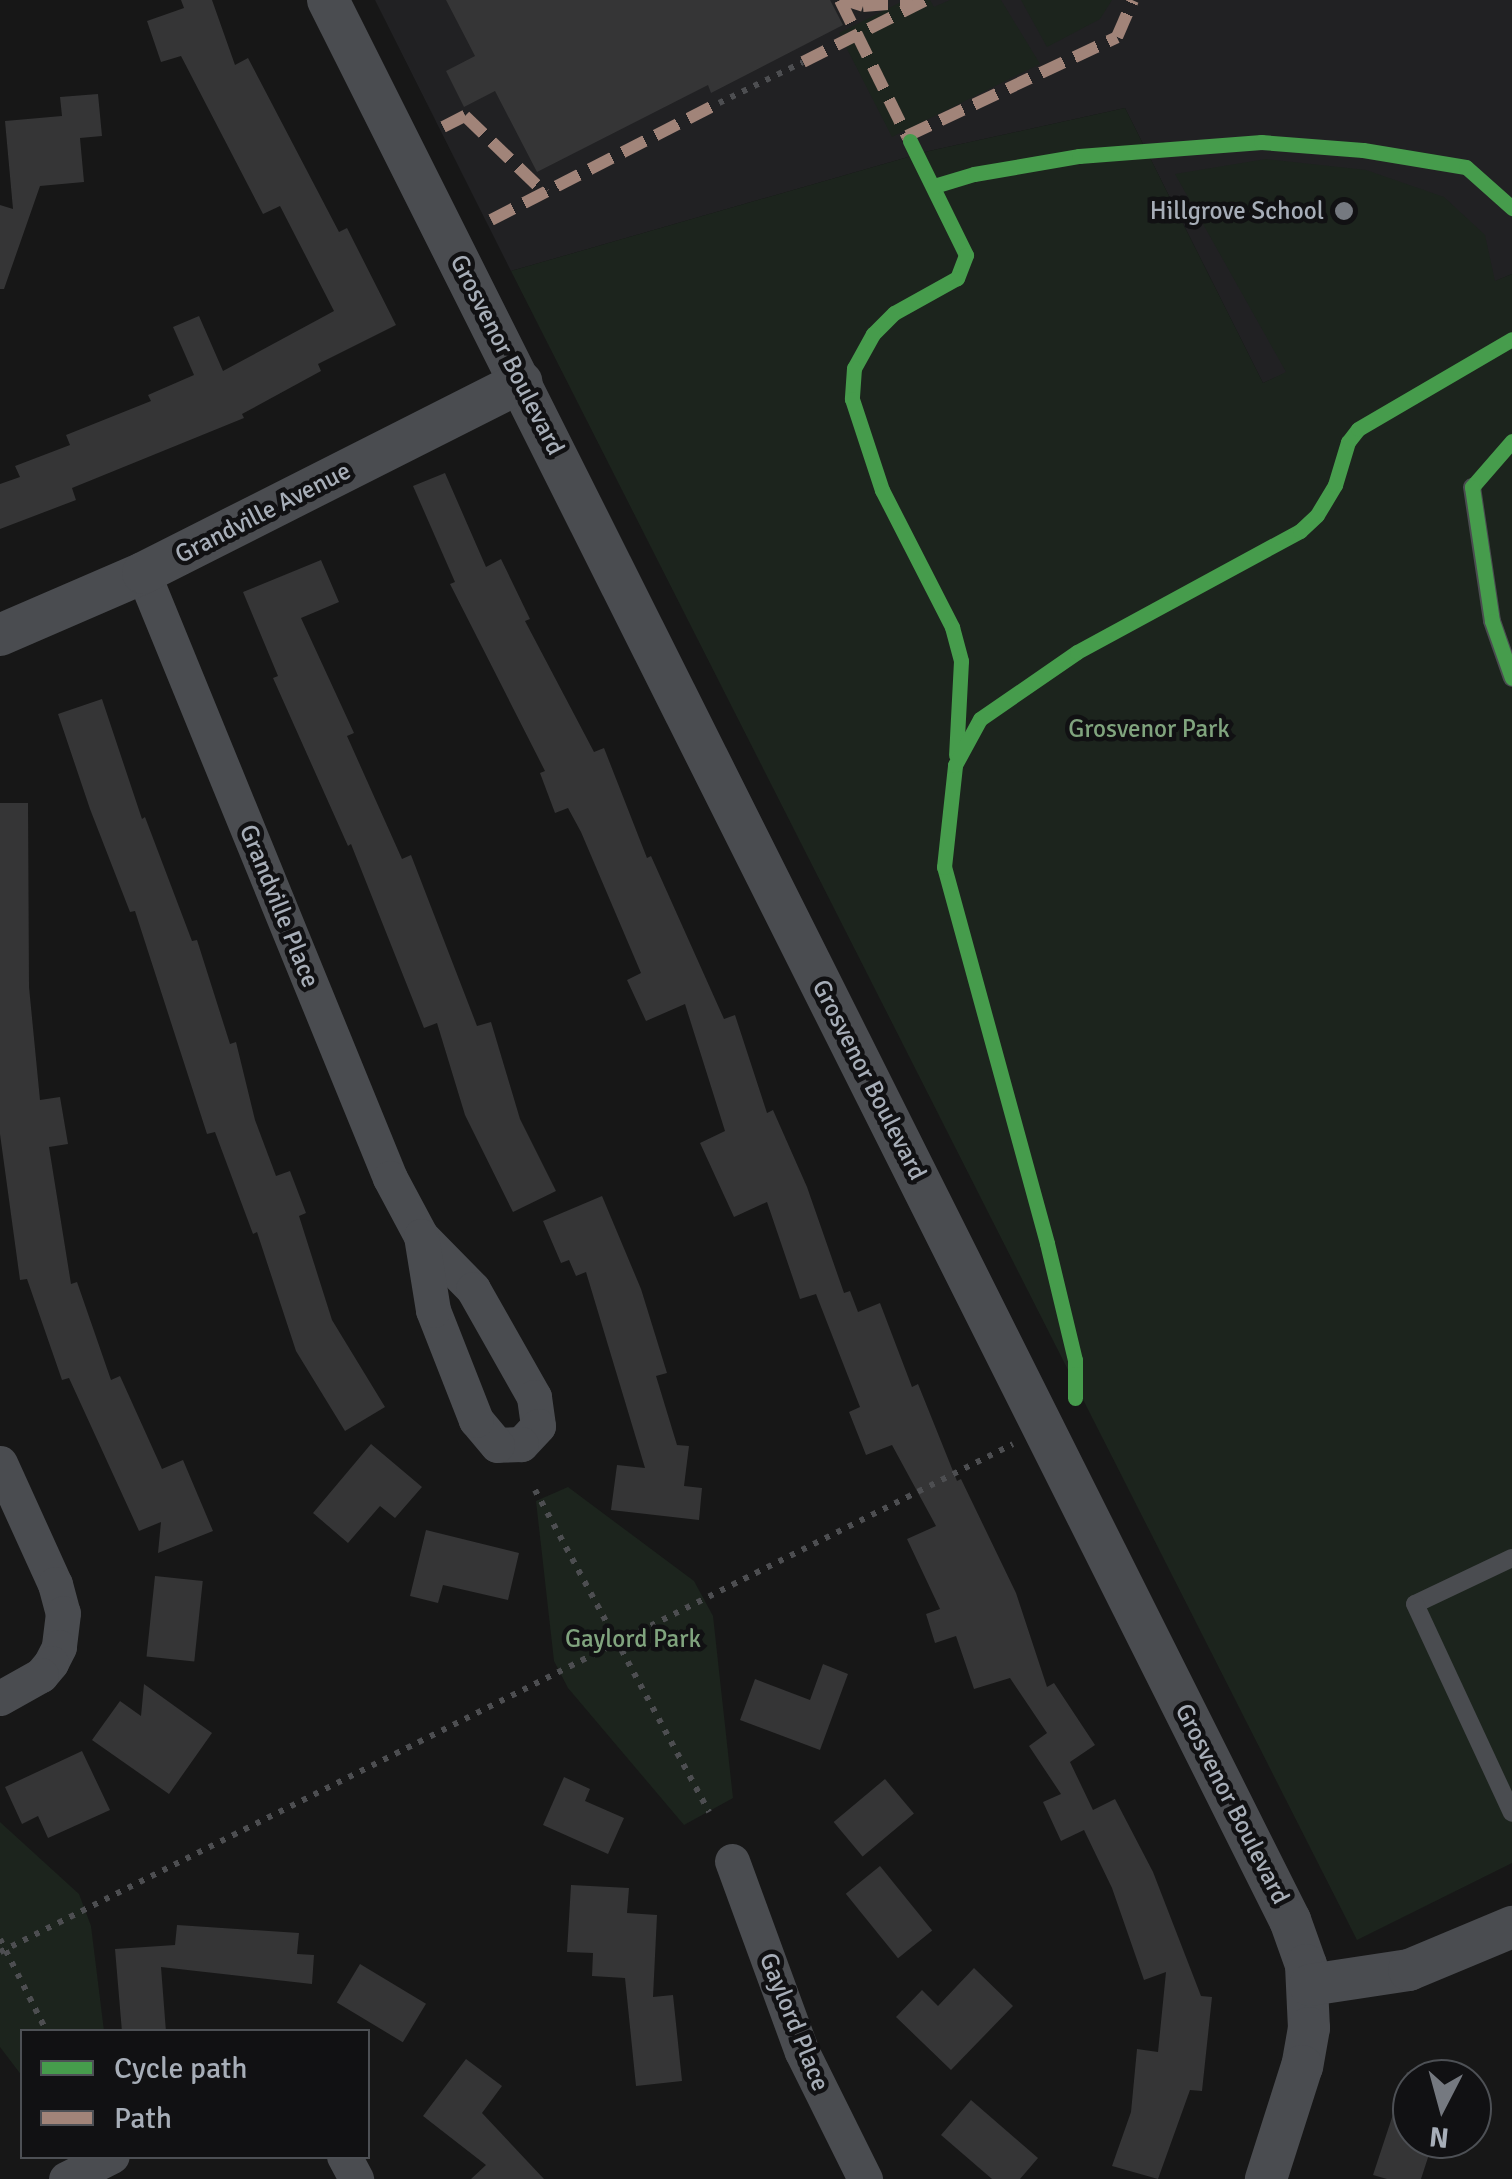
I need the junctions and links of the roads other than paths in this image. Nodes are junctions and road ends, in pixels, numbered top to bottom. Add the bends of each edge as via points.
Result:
1 (328, 0) edge
2 (521, 382) junction
3 (1472, 487) dead end
4 (143, 574) junction
5 (0, 635) edge
6 (1512, 678) edge
7 (420, 1236) junction
8 (0, 1463) edge
9 (1512, 1558) edge
10 (0, 1698) edge
11 (1512, 1813) edge
12 (732, 1861) dead end
13 (1512, 1928) edge
14 (1310, 1985) junction
15 (106, 2159) edge
16 (66, 2179) edge
17 (865, 2179) edge
18 (1266, 2179) edge

1 - 2 street, Grosvenor Boulevard
2 - 4 street, Grandville Avenue
2 - 14 street, Grosvenor Boulevard via 1290,1920
3 - 6 lane via 1492,620
4 - 5 street, Grandville Avenue
4 - 7 street, Grandville Place via 390,1178
7 - 7 street, Grandville Place via 433,1310 476,1420 496,1445 521,1444 538,1426 534,1397 473,1288
8 - 10 street via 64,1612 51,1664
9 - 11 lane via 1415,1604
12 - 17 street, Gaylord Place via 802,2052
13 - 14 street via 1423,1966
14 - 18 street, Grosvenor Boulevard via 1306,2048
15 - 16 street

